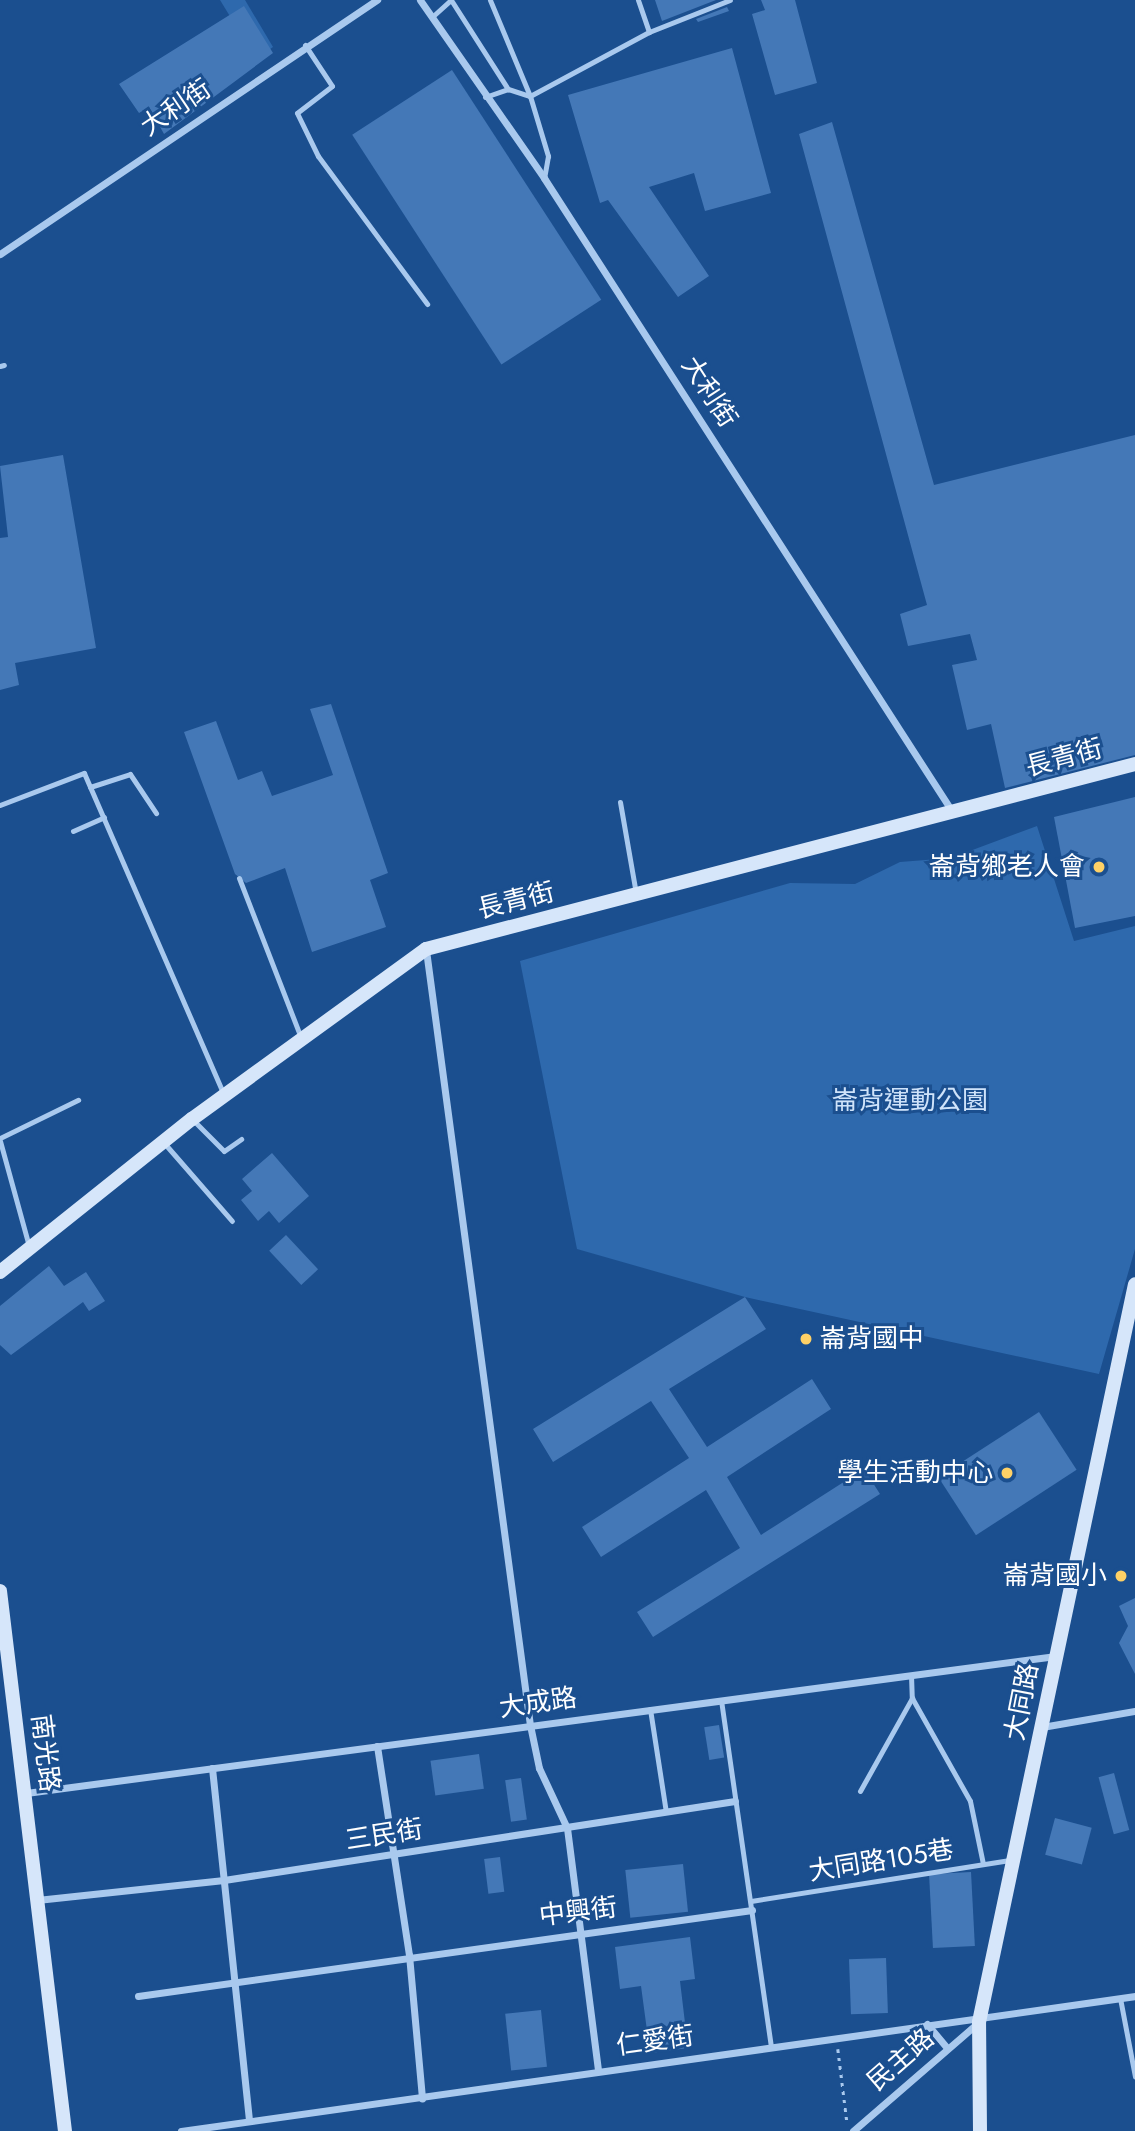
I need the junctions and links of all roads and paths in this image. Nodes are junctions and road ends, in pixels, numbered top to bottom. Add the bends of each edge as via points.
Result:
1 (377, 0) edge
2 (420, 0) edge
3 (451, 0) edge
4 (490, 0) edge
5 (638, 0) edge
6 (727, 1) edge
7 (433, 16) junction
8 (649, 32) junction
9 (305, 45) junction
10 (508, 89) junction
11 (530, 96) junction
12 (485, 97) junction
13 (544, 178) junction
14 (0, 254) edge
15 (427, 304) dead end
16 (1135, 764) edge
17 (90, 787) junction
18 (620, 802) dead end
19 (0, 805) edge
20 (156, 813) dead end
21 (953, 813) junction
22 (104, 817) junction
23 (73, 831) dead end
24 (239, 877) dead end
25 (637, 897) junction
26 (426, 949) junction
27 (301, 1038) junction
28 (224, 1095) junction
29 (78, 1100) dead end
30 (192, 1119) junction
31 (0, 1139) edge
32 (241, 1139) dead end
33 (163, 1142) junction
34 (232, 1221) dead end
35 (29, 1250) junction
36 (0, 1272) edge
37 (1135, 1284) edge
38 (0, 1591) edge
39 (1056, 1656) junction
40 (4, 1663) edge
41 (911, 1675) junction
42 (912, 1698) junction
43 (721, 1700) junction
44 (650, 1709) junction
45 (1135, 1711) edge
46 (530, 1725) junction
47 (1042, 1727) junction
48 (377, 1746) junction
49 (212, 1768) junction
50 (860, 1791) dead end
51 (26, 1793) junction
52 (735, 1801) junction
53 (666, 1812) junction
54 (567, 1828) junction
55 (393, 1855) junction
56 (1017, 1859) junction
57 (983, 1864) junction
58 (224, 1880) junction
59 (37, 1900) junction
60 (751, 1901) junction
61 (752, 1910) junction
62 (581, 1933) junction
63 (409, 1955) junction
64 (237, 1980) junction
65 (138, 1996) dead end
66 (1135, 1996) edge
67 (1120, 1998) junction
68 (979, 2022) junction
69 (927, 2024) junction
70 (837, 2036) junction
71 (771, 2045) junction
72 (946, 2047) junction
73 (598, 2070) junction
74 (1135, 2077) edge
75 (422, 2098) junction
76 (249, 2121) junction
77 (65, 2131) edge
78 (181, 2131) edge
79 (852, 2131) edge
80 (980, 2131) edge

1 - 9 street, 大利街
2 - 7 street, 大利街
3 - 7 lane
3 - 10 lane
4 - 11 lane
5 - 8 lane
6 - 8 lane
7 - 12 street, 大利街
8 - 11 lane
9 - 14 street, 大利街
9 - 15 lane via 332,86 297,113 318,156
10 - 11 lane
10 - 12 lane
11 - 13 lane via 548,156
12 - 13 street, 大利街
13 - 21 street, 大利街
16 - 21 street, 長青街
17 - 19 lane via 83,773
17 - 20 lane via 130,774
17 - 22 lane
18 - 25 lane
21 - 25 street, 長青街
22 - 23 lane
22 - 28 lane
24 - 27 lane
25 - 26 street, 長青街
26 - 27 street, 長青街
26 - 46 street
27 - 28 street, 長青街
28 - 30 street, 長青街
29 - 31 lane
30 - 32 lane via 224,1151
30 - 33 street, 長青街
31 - 35 lane
33 - 34 lane
33 - 35 street, 長青街
35 - 36 street, 長青街
37 - 39 street, 大同路
38 - 40 street, 南光路
39 - 41 street, 大成路
39 - 47 street, 大同路
40 - 51 street, 南光路
41 - 42 lane
41 - 43 street, 大成路
42 - 50 lane
42 - 57 lane via 970,1801
43 - 44 street, 大成路
43 - 52 lane
44 - 46 street, 大成路
44 - 53 lane
45 - 47 street
46 - 48 street, 大成路
46 - 54 street via 538,1768
47 - 56 street, 大同路
48 - 49 street, 大成路
48 - 55 street
49 - 51 street, 大成路
49 - 58 street
51 - 59 street, 南光路
52 - 53 street, 三民街
52 - 60 lane
53 - 54 street, 三民街
54 - 55 street, 三民街
54 - 62 street
55 - 58 street, 三民街
55 - 63 street
56 - 57 lane, 大同路105巷
56 - 68 street, 大同路
57 - 60 lane, 大同路105巷
58 - 59 street, 三民街
58 - 64 street
59 - 77 street, 南光路
60 - 61 lane
61 - 62 street, 中興街
61 - 71 lane
62 - 63 street, 中興街
62 - 73 street
63 - 64 street
63 - 75 street
64 - 65 street
64 - 76 street
66 - 67 street, 仁愛街
67 - 68 street, 仁愛街
67 - 74 lane
68 - 69 street, 仁愛街
68 - 72 street, 民主路
68 - 80 street, 大同路
69 - 70 street, 仁愛街
69 - 72 street
70 - 71 street, 仁愛街
70 - 79 path via 840,2099
71 - 73 street, 仁愛街
72 - 79 street, 民主路
73 - 75 street, 仁愛街
75 - 76 street, 仁愛街
76 - 78 street, 仁愛街

